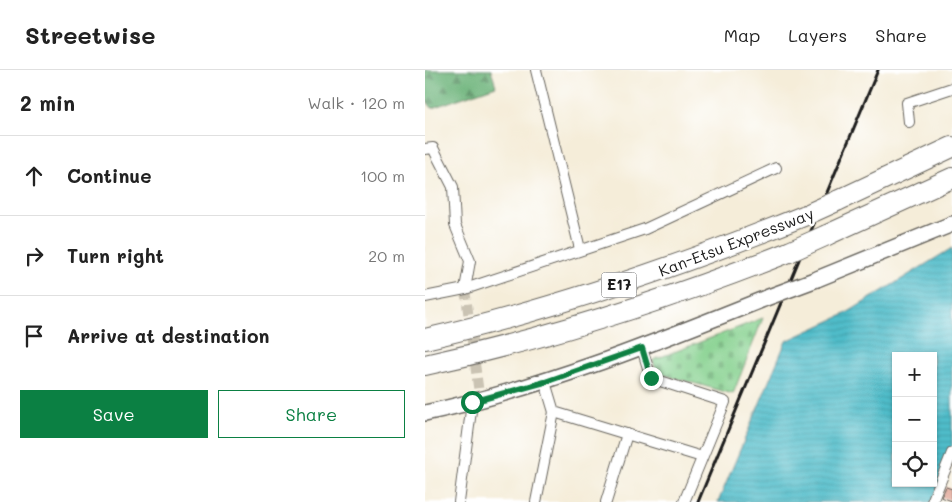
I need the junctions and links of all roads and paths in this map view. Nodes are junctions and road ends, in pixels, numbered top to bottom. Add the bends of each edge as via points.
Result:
1 (536, 70) edge
2 (952, 88) edge
3 (909, 122) dead end
4 (952, 147) edge
5 (425, 149) edge
6 (776, 168) dead end
7 (952, 178) edge
8 (952, 224) edge
9 (580, 249) junction
10 (465, 289) junction
11 (425, 297) edge
12 (425, 339) edge
13 (642, 348) junction
14 (425, 366) edge
15 (545, 382) junction
16 (472, 402) junction
17 (425, 412) edge
18 (554, 412) junction
19 (627, 434) junction
20 (952, 453) edge
21 (702, 457) junction
22 (459, 502) edge
23 (536, 502) edge
24 (606, 502) edge
25 (684, 502) edge
26 (932, 502) edge

1 - 9 street
2 - 3 street via 907,103
4 - 12 highway, Kan-Etsu Expressway / E17, bridge via 806,215 716,252 537,310
5 - 10 street via 433,148 453,187 455,225 470,261
6 - 9 street via 645,229
7 - 14 highway, Kan-Etsu Expressway / E17, bridge via 789,252 635,308 546,336
8 - 13 street, bridge
9 - 10 street
10 - 11 street
13 - 15 street
13 - 21 street via 651,378 725,402
15 - 16 street
15 - 18 street
16 - 17 street
16 - 22 street
18 - 19 street
18 - 23 street
19 - 21 street
19 - 24 street
20 - 26 street
21 - 25 street

